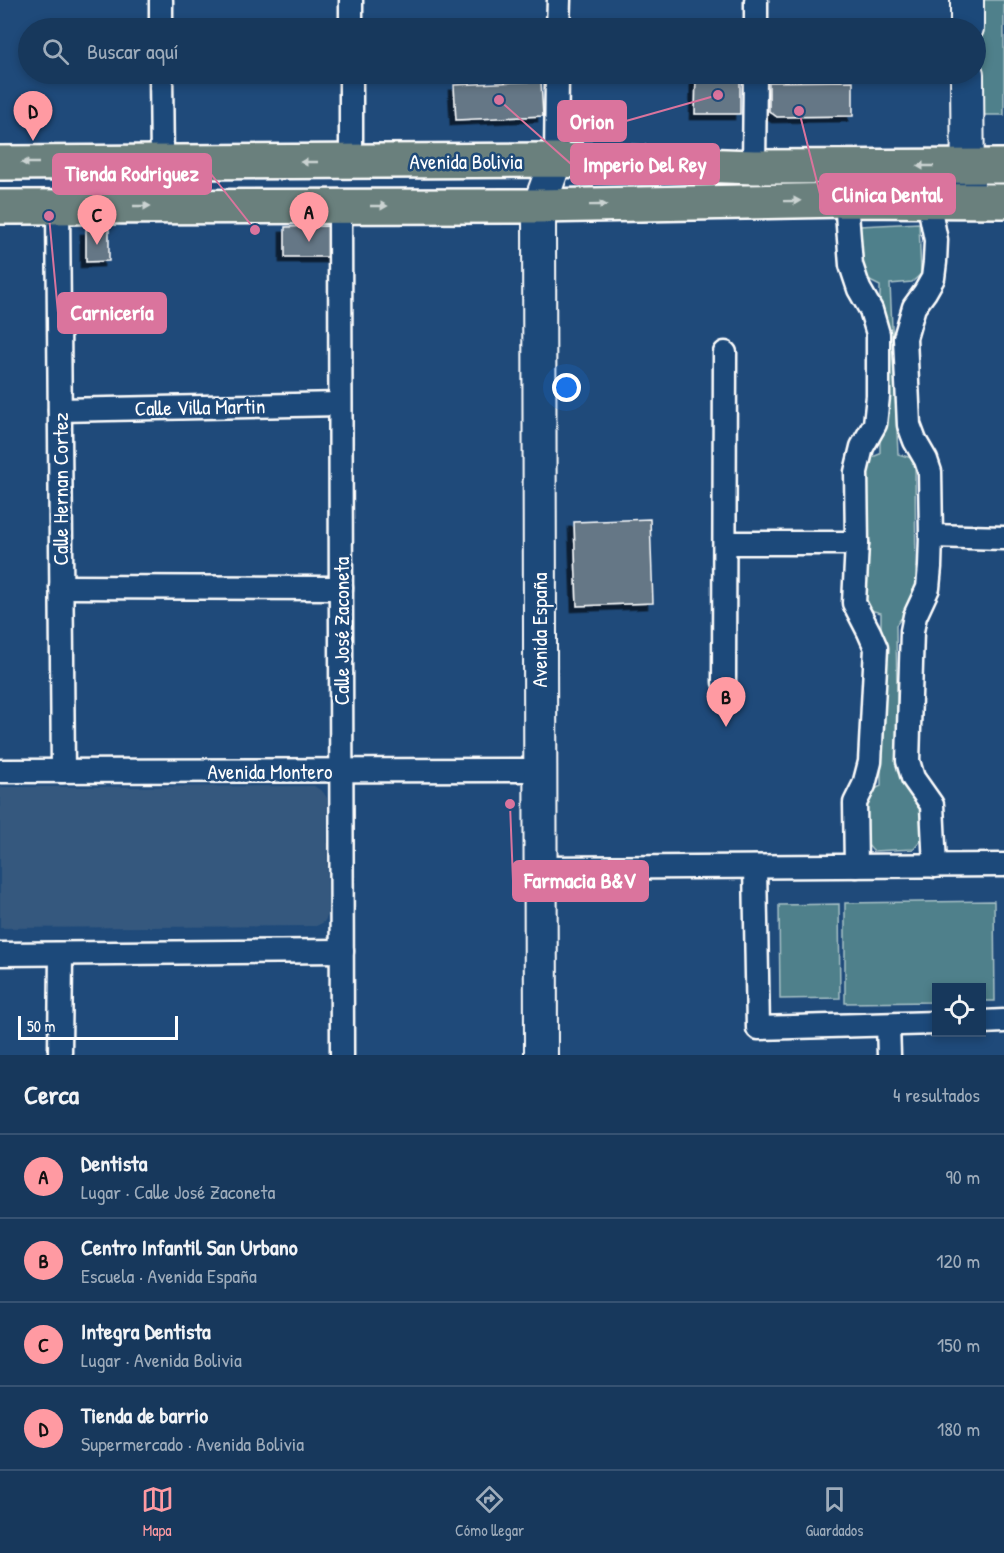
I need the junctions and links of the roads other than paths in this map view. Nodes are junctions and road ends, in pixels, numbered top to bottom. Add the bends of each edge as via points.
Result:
1 (161, 0) edge
2 (351, 0) edge
3 (559, 0) edge
4 (756, 0) edge
5 (967, 0) edge
6 (161, 18) edge
7 (351, 18) edge
8 (558, 18) edge
9 (756, 18) edge
10 (967, 18) edge
11 (161, 84) edge
12 (351, 84) edge
13 (558, 84) edge
14 (755, 84) edge
15 (967, 84) edge
16 (556, 160) junction
17 (351, 161) junction
18 (162, 162) junction
19 (0, 163) edge
20 (968, 166) junction
21 (1004, 166) edge
22 (753, 167) junction
23 (846, 200) junction
24 (928, 200) junction
25 (968, 200) junction
26 (1004, 201) edge
27 (340, 206) junction
28 (539, 206) junction
29 (0, 207) edge
30 (58, 207) junction
31 (725, 353) dead end
32 (340, 404) junction
33 (60, 410) junction
34 (931, 536) junction
35 (1004, 538) edge
36 (725, 543) junction
37 (857, 543) junction
38 (61, 587) junction
39 (341, 588) junction
40 (724, 682) dead end
41 (540, 770) junction
42 (0, 771) edge
43 (63, 771) junction
44 (342, 771) junction
45 (1004, 865) edge
46 (856, 866) junction
47 (936, 866) junction
48 (755, 867) junction
49 (540, 868) junction
50 (342, 951) junction
51 (0, 954) edge
52 (61, 954) junction
53 (1004, 1021) edge
54 (986, 1022) edge
55 (932, 1023) edge
56 (888, 1024) junction
57 (60, 1055) edge
58 (342, 1055) edge
59 (541, 1055) edge
60 (889, 1055) edge

1 - 6 street
2 - 7 street
3 - 8 street
4 - 9 street
5 - 10 street
11 - 18 street
12 - 17 street
13 - 16 street
14 - 22 street
15 - 20 street
16 - 17 main road, Avenida Bolivia
16 - 22 main road, Avenida Bolivia
16 - 28 street
17 -> 18 main road, Avenida Bolivia
18 -> 19 main road, Avenida Bolivia
20 - 21 main road, Avenida Bolivia
20 -> 22 main road, Avenida Bolivia
20 - 25 street
23 - 24 main road
28 -> 23 main road
23 - 37 street via 851,265 878,334 874,424 862,447 856,472
24 - 25 main road
24 - 34 street via 936,240 933,278 914,307 905,338 909,425 930,472
25 - 26 main road
27 -> 28 main road
30 -> 27 main road
27 - 32 street, Calle José Zaconeta
28 - 41 street, Avenida España
29 - 30 main road
30 - 33 street, Calle Hernan Cortez
31 - 36 street
32 - 33 street, Calle Villa Martin
32 - 39 street, Calle José Zaconeta
33 - 38 street, Calle Hernan Cortez
34 - 35 street
34 - 47 street via 928,588 912,632 908,760 913,778 932,805
36 - 37 street
36 - 40 street
37 - 46 street via 854,603 876,648 870,762 855,803
38 - 39 street
38 - 43 street, Calle Hernan Cortez
39 - 44 street, Calle José Zaconeta
41 - 44 street, Avenida Montero
41 - 49 street, Avenida España
42 - 43 street, Avenida Montero
43 - 44 street, Avenida Montero
44 - 50 street, Calle José Zaconeta
45 - 47 street
46 - 47 street
46 - 48 street
48 - 49 street
48 - 56 street via 758,1028
49 - 59 street, Avenida España
50 - 52 street
50 - 58 street, Calle José Zaconeta
51 - 52 street
52 - 57 street
53 - 54 street
55 - 56 street
56 - 60 street

